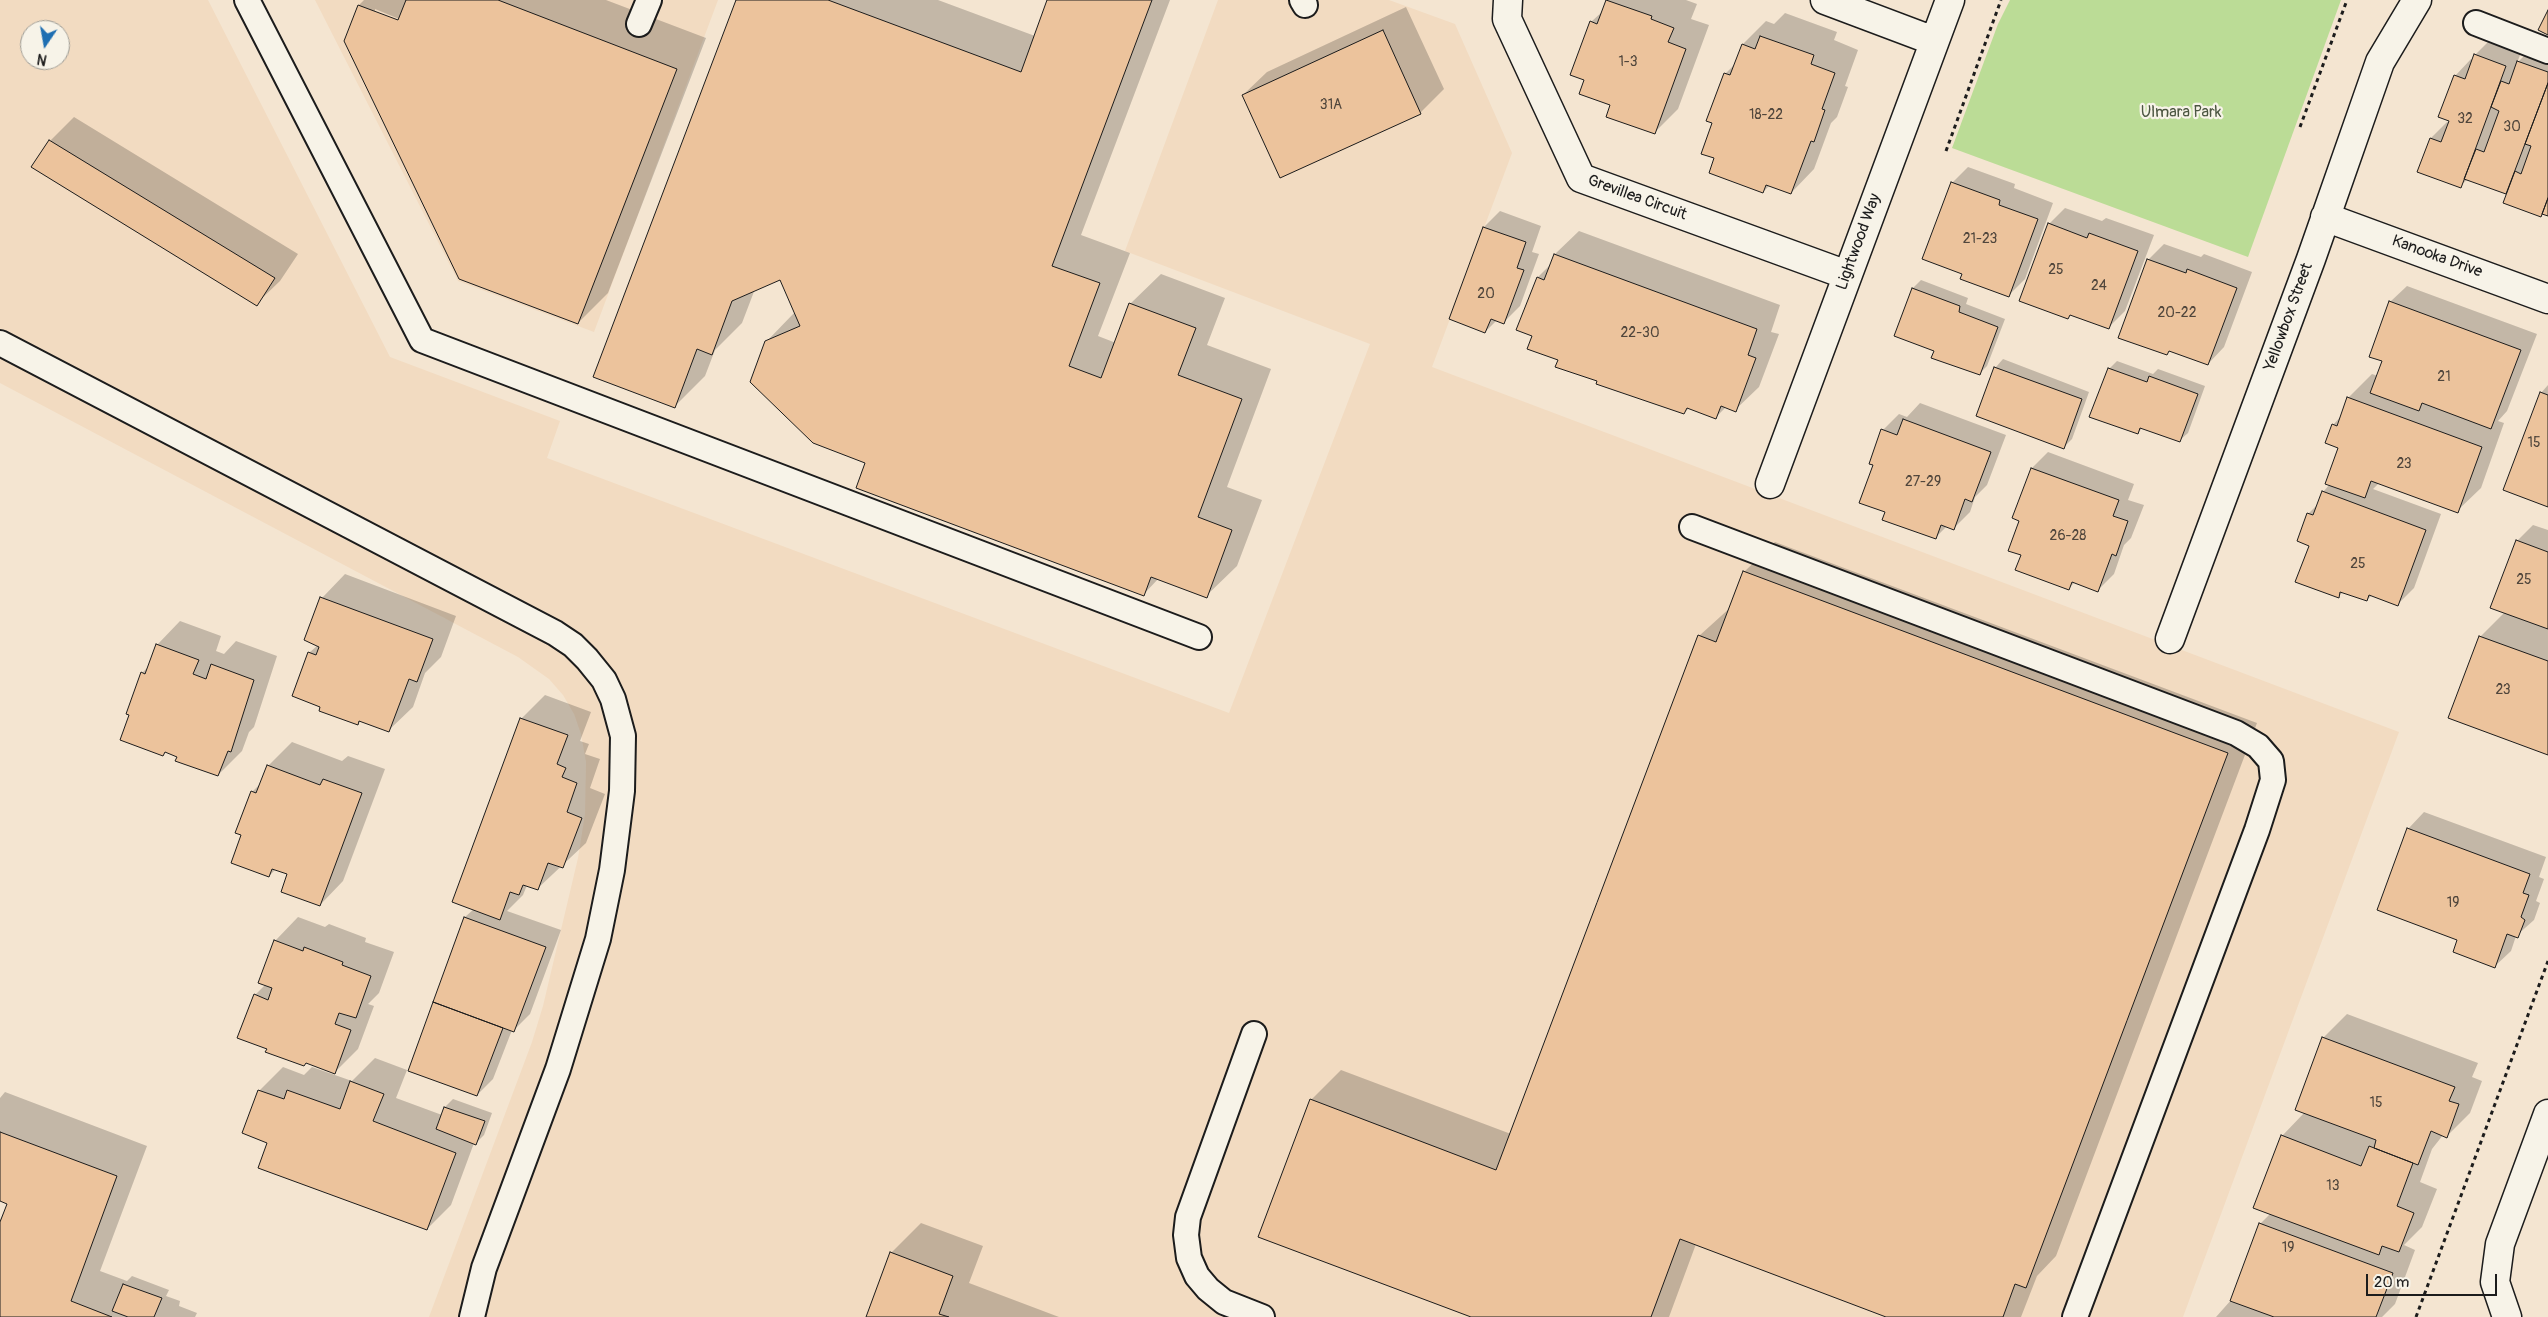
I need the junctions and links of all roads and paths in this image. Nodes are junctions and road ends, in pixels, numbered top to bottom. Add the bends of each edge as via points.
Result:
1 (247, 0) edge
2 (649, 0) edge
3 (1508, 0) edge
4 (1825, 0) edge
5 (1950, 0) edge
6 (2002, 0) edge
7 (2347, 0) edge
8 (2417, 0) edge
9 (639, 24) dead end
10 (2476, 24) dead end
11 (1934, 41) junction
12 (2548, 51) edge
13 (2300, 127) dead end
14 (1946, 152) dead end
15 (2325, 217) junction
16 (1847, 275) junction
17 (2548, 299) edge
18 (0, 342) edge
19 (1770, 484) dead end
20 (1692, 527) dead end
21 (1199, 637) dead end
22 (2170, 639) dead end
23 (2548, 961) edge
24 (1254, 1034) dead end
25 (2548, 1114) edge
26 (472, 1317) edge
27 (1262, 1317) edge
28 (2075, 1317) edge
29 (2416, 1317) edge
30 (2507, 1317) edge

1 - 21 lane via 422,340
2 - 9 lane
3 - 16 street, Grevillea Circuit via 1507,19 1581,178
4 - 11 street
5 - 11 street, Lightwood Way
6 - 14 path
7 - 13 path
8 - 15 street, Yellowbox Street via 2380,62
10 - 12 lane
11 - 16 street, Lightwood Way
15 - 17 street, Kanooka Drive
15 - 22 street, Yellowbox Street
16 - 19 street, Lightwood Way
18 - 26 lane via 543,626 573,645 604,680 613,699 622,736 622,791 612,870 598,939 558,1069 484,1268
20 - 28 lane via 2236,733 2258,746 2271,761 2273,780 2257,830
23 - 29 path
24 - 27 lane via 1188,1217 1186,1235 1189,1258 1197,1276 1208,1289 1224,1302
25 - 30 street via 2500,1244 2494,1282

